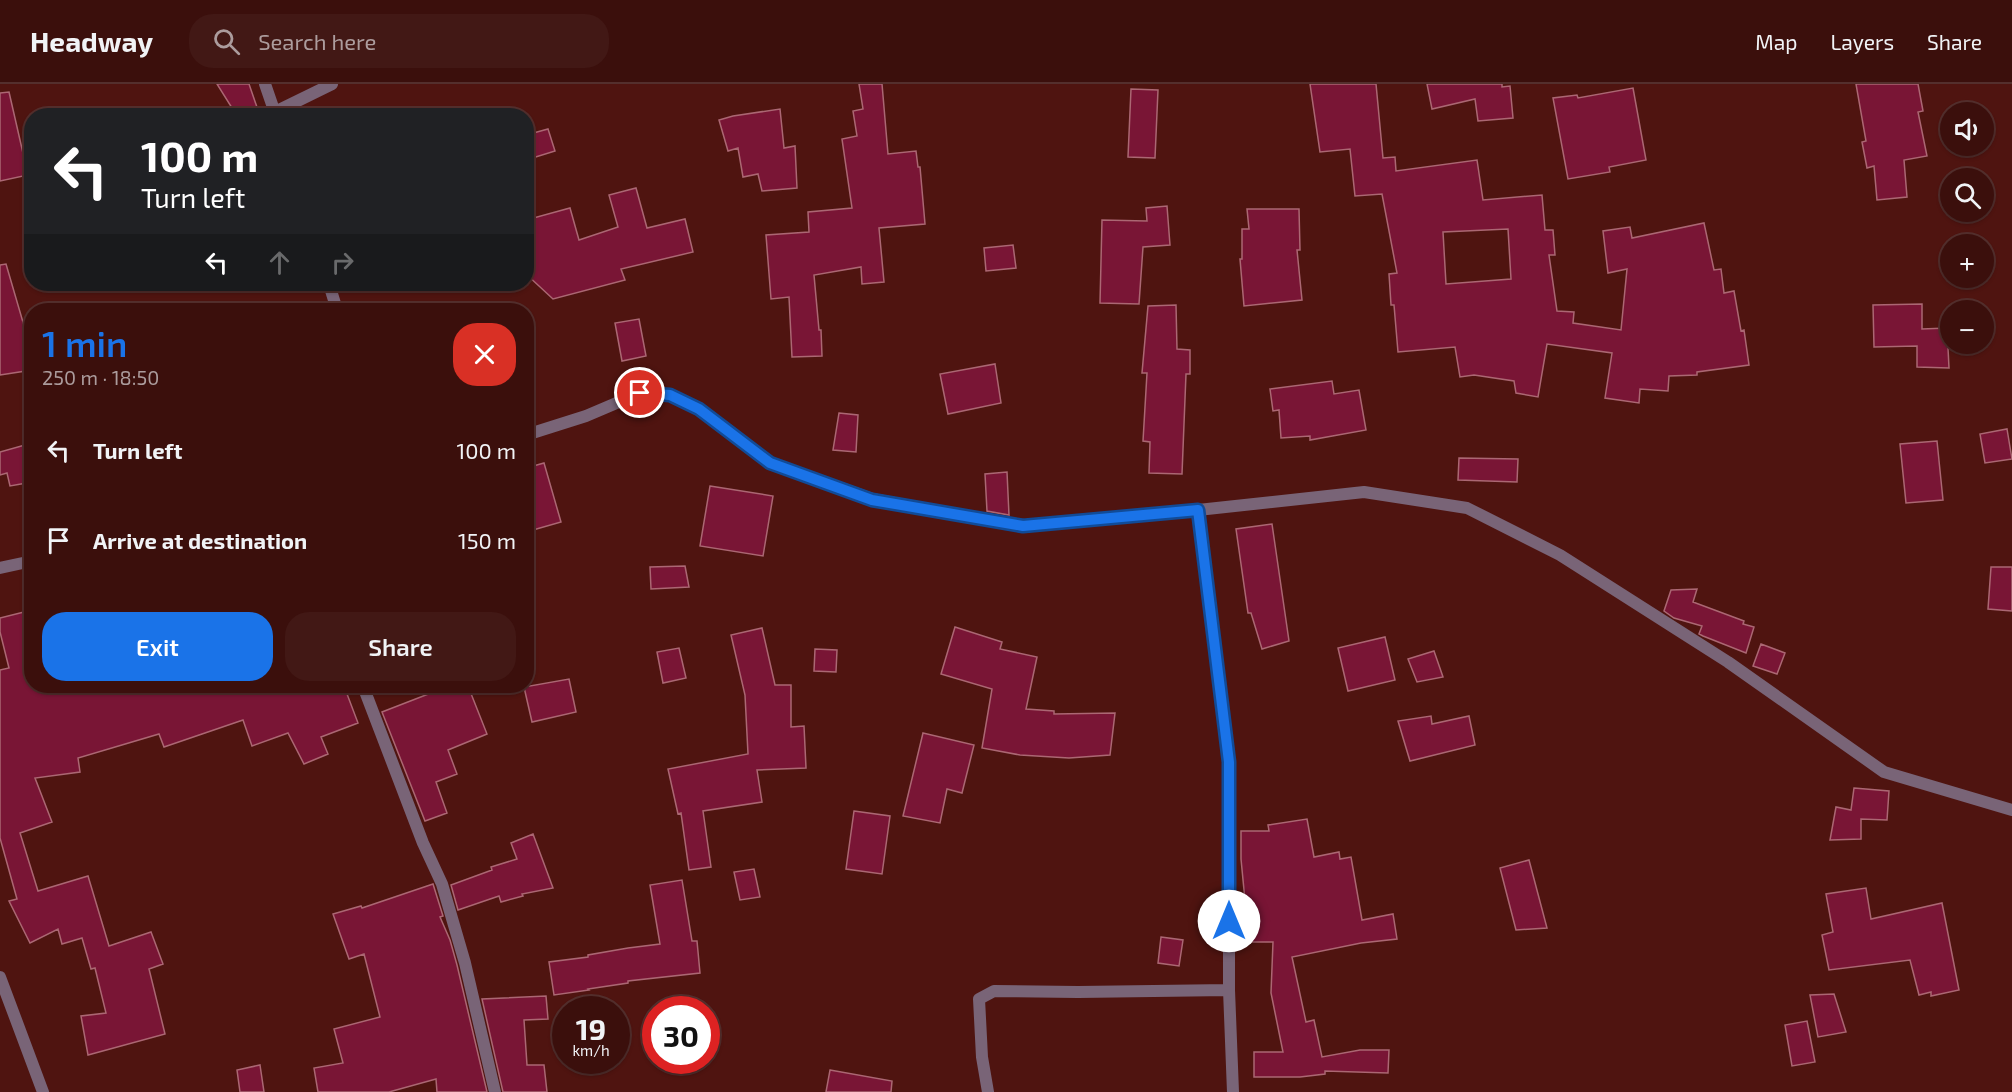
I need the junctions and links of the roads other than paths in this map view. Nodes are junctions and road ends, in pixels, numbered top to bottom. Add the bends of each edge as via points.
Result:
1 (265, 84) edge
2 (332, 84) edge
3 (273, 108) edge
4 (286, 108) edge
5 (534, 432) edge
6 (1198, 510) junction
7 (24, 563) edge
8 (0, 568) edge
9 (366, 693) edge
10 (2012, 810) edge
11 (0, 977) edge
12 (1229, 990) junction
13 (43, 1092) edge
14 (495, 1092) edge
15 (988, 1092) edge
16 (1233, 1092) edge

1 - 3 street
2 - 4 street
5 - 6 street via 640,393 670,395 699,409 770,463 872,500 1023,526
6 - 10 street via 1364,492 1467,508 1560,555 1728,662 1884,772
6 - 12 street via 1229,762
7 - 8 street
9 - 14 street via 442,884
11 - 13 street
12 - 15 street via 994,991 979,999
12 - 16 street

